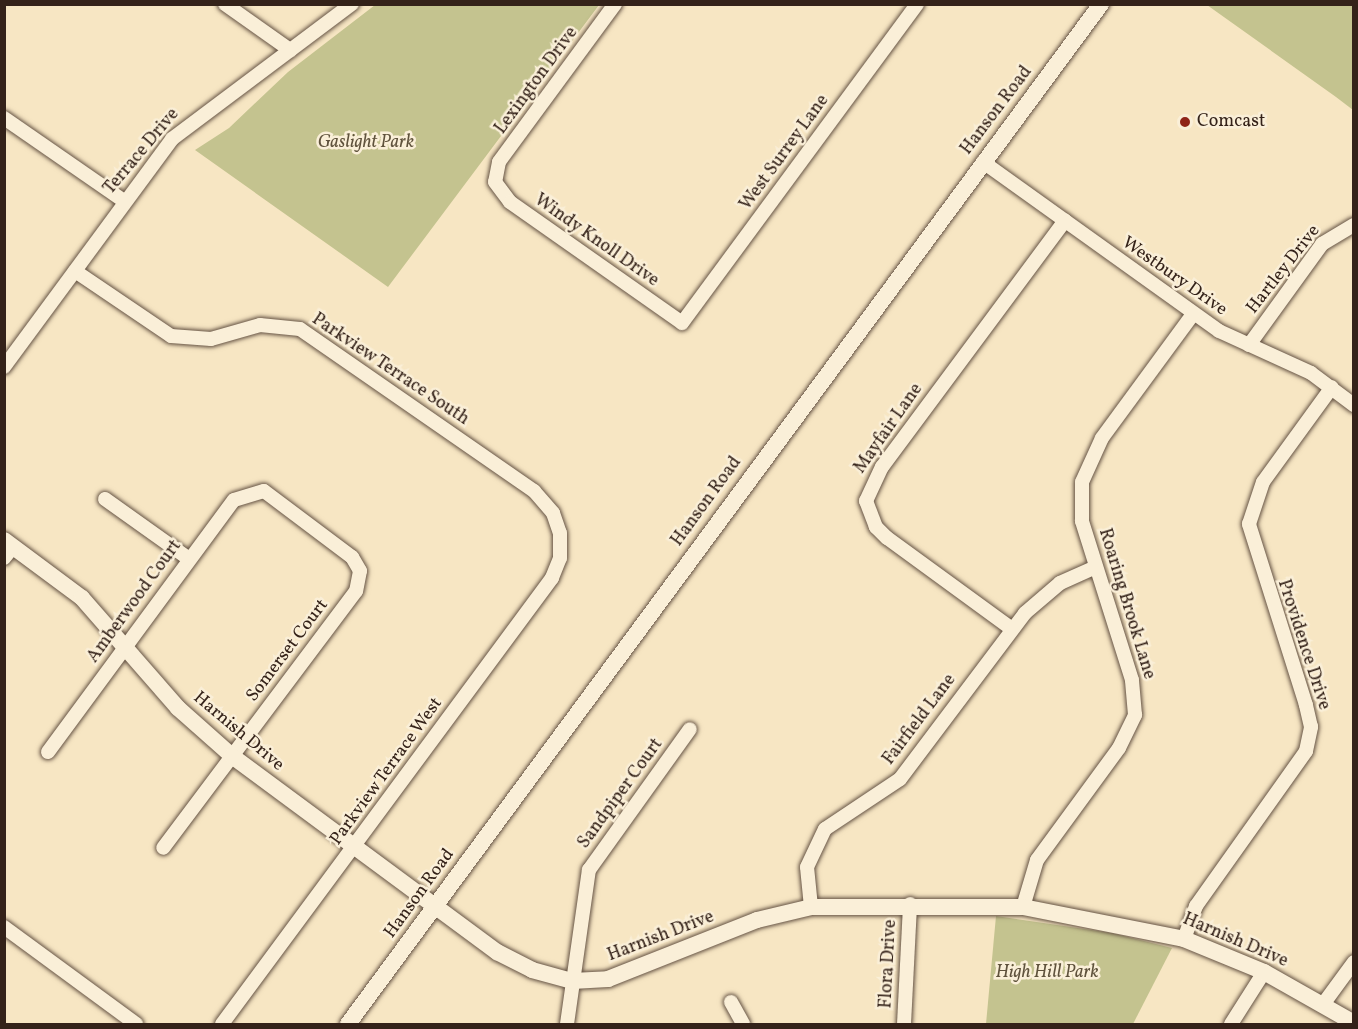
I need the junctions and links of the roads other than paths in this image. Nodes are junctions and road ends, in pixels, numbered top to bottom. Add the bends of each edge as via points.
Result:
1 (225, 4) edge
2 (352, 4) edge
3 (615, 4) edge
4 (916, 4) edge
5 (1101, 4) edge
6 (290, 50) junction
7 (4, 118) edge
8 (984, 162) junction
9 (495, 182) joint
10 (124, 201) junction
11 (1065, 221) junction
12 (1353, 225) edge
13 (75, 271) junction
14 (1193, 314) junction
15 (682, 323) joint
16 (1249, 345) junction
17 (4, 367) edge
18 (1332, 387) junction
19 (1353, 405) edge
20 (105, 499) dead end
21 (560, 533) joint
22 (7, 548) edge
23 (189, 560) junction
24 (1094, 568) junction
25 (356, 591) joint
26 (1012, 629) junction
27 (125, 646) junction
28 (690, 729) dead end
29 (48, 752) dead end
30 (232, 756) junction
31 (354, 847) junction
32 (163, 848) dead end
33 (910, 904) junction
34 (436, 906) junction
35 (811, 906) junction
36 (1023, 907) junction
37 (4, 927) edge
38 (1184, 939) junction
39 (1353, 962) edge
40 (1264, 972) junction
41 (572, 981) junction
42 (731, 1002) dead end
43 (1324, 1003) junction
44 (1353, 1023) edge
45 (136, 1024) edge
46 (222, 1024) edge
47 (348, 1024) edge
48 (567, 1024) edge
49 (743, 1024) edge
50 (904, 1024) edge
51 (1231, 1024) edge

1 - 6 street
2 - 6 street, Terrace Drive
3 - 9 street, Lexington Drive via 499,162
4 - 15 street, West Surrey Lane
5 - 8 street, Hanson Road
6 - 10 street, Terrace Drive via 194,117
7 - 10 street
8 - 11 street, Westbury Drive
8 - 34 street, Hanson Road
9 - 15 street, Windy Knoll Drive via 510,202
10 - 13 street, Terrace Drive
11 - 14 street, Westbury Drive
11 - 26 street, Mayfair Lane via 882,467 866,501 876,527 887,538
12 - 16 street, Hartley Drive via 1322,244
13 - 17 street, Terrace Drive
13 - 21 street, Parkview Terrace South via 171,336 211,339 260,325 300,329 534,491 553,513
14 - 16 street, Westbury Drive
14 - 24 street, Roaring Brook Lane via 1090,460 1080,508
16 - 18 street, Westbury Drive
18 - 19 street, Westbury Drive
18 - 38 street, Providence Drive via 1263,482 1249,525 1306,705 1311,727 1306,751 1196,906
20 - 23 street
21 - 31 street, Parkview Terrace West via 560,558 552,578
22 - 27 street, Harnish Drive via 82,598
23 - 25 street, Amberwood Court via 234,500 264,491 352,556 360,571
23 - 27 street, Amberwood Court
24 - 26 street, Fairfield Lane via 1047,592
24 - 36 street, Roaring Brook Lane via 1132,680 1135,715 1119,748 1037,860
25 - 30 street, Somerset Court
26 - 35 street, Fairfield Lane via 912,768 825,829 807,867
27 - 29 street, Amberwood Court
27 - 30 street, Harnish Drive via 178,708
28 - 41 street, Sandpiper Court via 589,870
30 - 31 street, Harnish Drive
30 - 32 street, Somerset Court
31 - 34 street, Harnish Drive
31 - 46 street, Parkview Terrace West
33 - 35 street, Harnish Drive
33 - 36 street, Harnish Drive
33 - 50 street, Flora Drive
34 - 41 street, Harnish Drive via 514,962
34 - 47 street, Hanson Road
35 - 41 street, Harnish Drive via 758,920 638,970
36 - 38 street, Harnish Drive
37 - 45 street
38 - 40 street, Harnish Drive
39 - 43 street
40 - 43 street, Harnish Drive
40 - 51 street
41 - 48 street, Sandpiper Court
42 - 49 street
43 - 44 street, Harnish Drive

